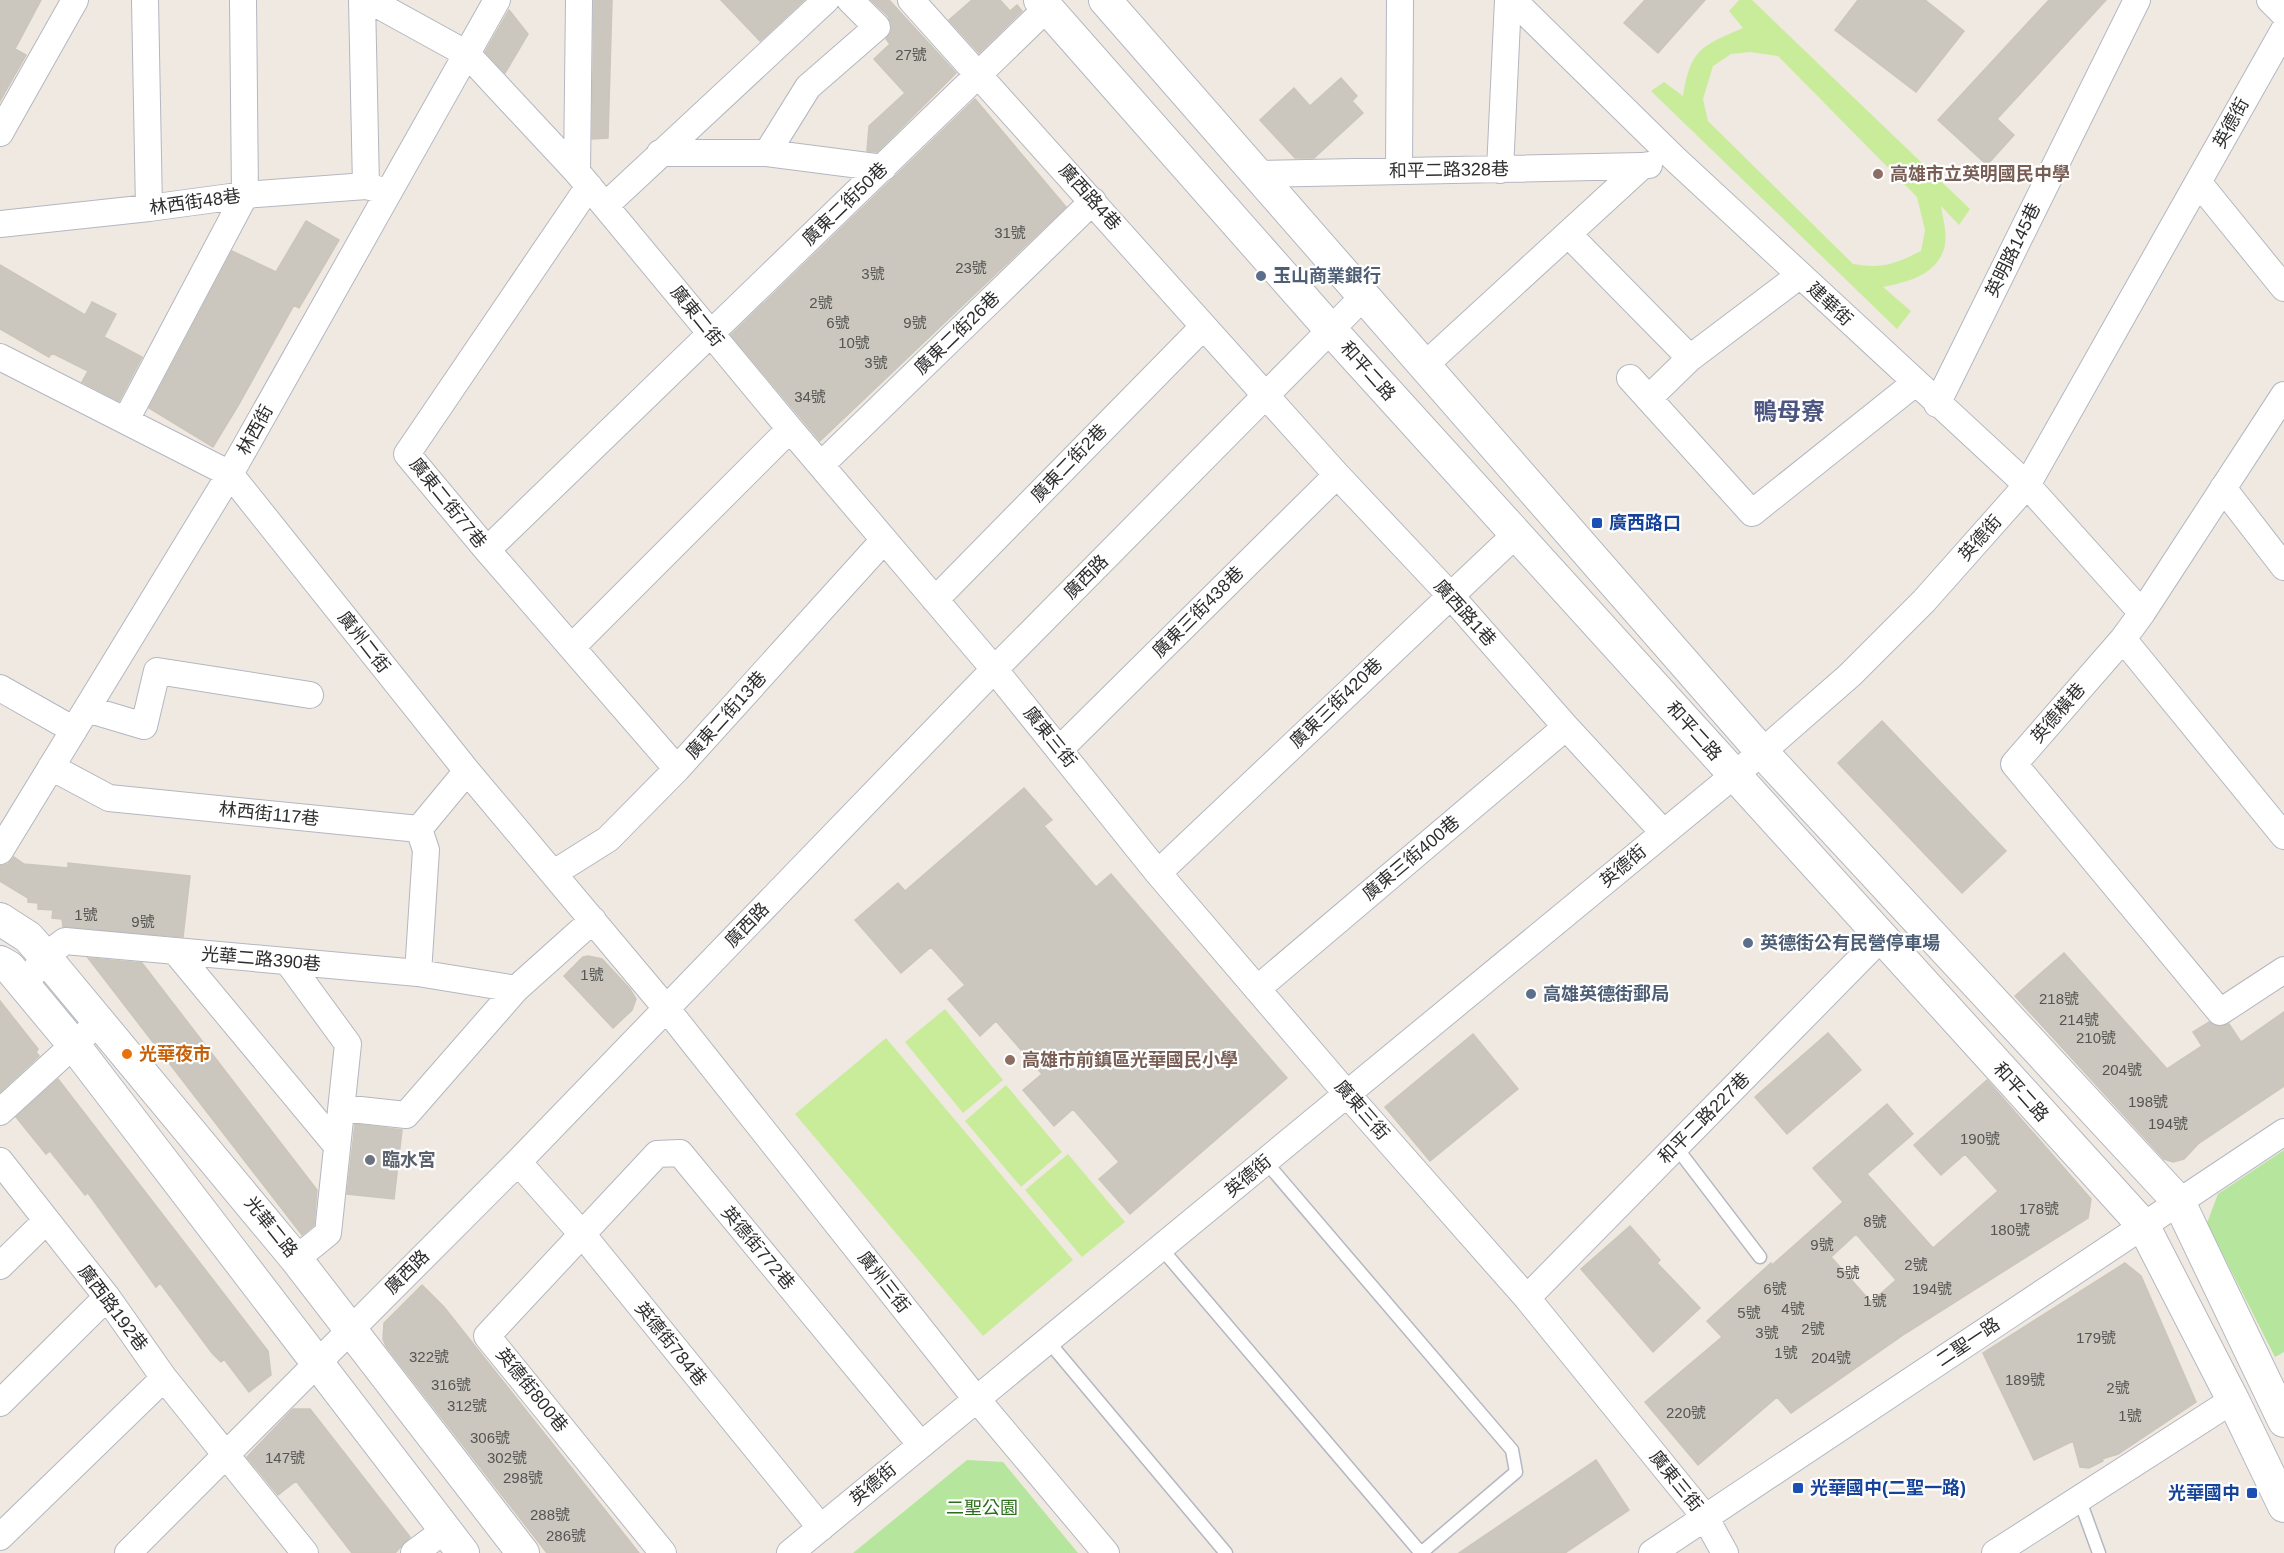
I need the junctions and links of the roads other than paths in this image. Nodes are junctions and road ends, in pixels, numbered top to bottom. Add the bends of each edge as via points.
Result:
1 (75, 0) edge
2 (145, 0) edge
3 (243, 0) edge
4 (362, 0) edge
5 (369, 0) edge
6 (497, 0) edge
7 (579, 0) edge
8 (826, 0) edge
9 (850, 0) edge
10 (911, 0) edge
11 (1400, 0) edge
12 (1508, 0) edge
13 (1513, 0) edge
14 (2137, 0) edge
15 (2270, 0) edge
16 (1044, 4) edge
17 (1116, 4) edge
18 (2284, 14) edge
19 (2284, 30) edge
20 (467, 54) junction
21 (980, 74) junction
22 (0, 133) edge
23 (660, 153) junction
24 (767, 153) junction
25 (1675, 159) junction
26 (1642, 166) junction
27 (883, 168) junction
28 (1500, 170) junction
29 (1399, 171) junction
30 (1256, 174) junction
31 (583, 179) junction
32 (2198, 182) junction
33 (378, 189) junction
34 (245, 195) junction
35 (1093, 201) junction
36 (606, 205) junction
37 (149, 208) junction
38 (0, 224) edge
39 (1569, 235) junction
40 (1800, 275) junction
41 (2284, 288) edge
42 (1364, 296) junction
43 (1203, 327) junction
44 (1331, 330) junction
45 (710, 332) junction
46 (0, 357) edge
47 (1690, 358) junction
48 (1425, 365) junction
49 (1630, 378) dead end
50 (1915, 383) junction
51 (2284, 395) edge
52 (1266, 396) junction
53 (1649, 398) junction
54 (1937, 404) junction
55 (126, 420) junction
56 (790, 429) junction
57 (821, 465) junction
58 (231, 474) junction
59 (1337, 476) junction
60 (2027, 485) junction
61 (2223, 488) junction
62 (1515, 535) junction
63 (884, 540) junction
64 (487, 550) junction
65 (2284, 567) edge
66 (1450, 595) junction
67 (935, 600) junction
68 (2142, 613) junction
69 (2123, 639) junction
70 (572, 647) junction
71 (994, 669) junction
72 (0, 688) edge
73 (310, 695) dead end
74 (80, 719) junction
75 (1566, 728) junction
76 (1060, 749) junction
77 (1762, 752) junction
78 (51, 767) junction
79 (677, 769) junction
80 (467, 771) junction
81 (1733, 774) junction
82 (419, 828) junction
83 (1663, 832) junction
84 (2284, 836) edge
85 (0, 851) edge
86 (554, 873) junction
87 (1158, 873) junction
88 (0, 919) edge
89 (593, 920) junction
90 (1881, 938) junction
91 (175, 951) junction
92 (45, 956) junction
93 (0, 962) edge
94 (288, 962) junction
95 (2284, 970) edge
96 (418, 973) junction
97 (25, 985) junction
98 (516, 989) junction
99 (1257, 989) junction
100 (666, 1008) junction
101 (100, 1021) junction
102 (73, 1044) junction
103 (1347, 1094) junction
104 (342, 1108) junction
105 (0, 1112) edge
106 (2284, 1132) edge
107 (336, 1146) junction
108 (1676, 1147) junction
109 (0, 1161) edge
110 (1265, 1161) junction
111 (518, 1162) junction
112 (2179, 1202) junction
113 (46, 1221) junction
114 (2143, 1225) junction
115 (582, 1234) junction
116 (1161, 1248) junction
117 (1760, 1257) dead end
118 (296, 1259) junction
119 (0, 1266) edge
120 (107, 1297) junction
121 (1527, 1298) junction
122 (351, 1329) junction
123 (1048, 1341) junction
124 (317, 1363) junction
125 (164, 1378) junction
126 (977, 1399) junction
127 (2233, 1400) junction
128 (0, 1403) edge
129 (2284, 1422) edge
130 (921, 1445) junction
131 (226, 1455) junction
132 (2079, 1498) junction
133 (2284, 1506) edge
134 (1705, 1516) junction
135 (821, 1528) junction
136 (0, 1537) edge
137 (454, 1542) edge
138 (128, 1553) edge
139 (305, 1553) edge
140 (414, 1553) edge
141 (523, 1553) edge
142 (663, 1553) edge
143 (790, 1553) edge
144 (1106, 1553) edge
145 (1226, 1553) edge
146 (1421, 1553) edge
147 (1652, 1553) edge
148 (1725, 1553) edge
149 (1995, 1553) edge
150 (2099, 1553) edge

1 - 22 street
2 - 37 street
3 - 34 street
4 - 33 street
5 - 20 street, 廣東二街
6 - 20 street, 林西街
7 - 31 street
8 - 23 street
9 - 24 street via 877,27 808,87
10 - 21 street, 廣西路4巷
11 - 29 street
12 - 28 street
13 - 25 street, 建華街
14 - 54 street, 英明路145巷
15 - 18 street
16 - 21 street, 廣東二街50巷
16 - 44 street, 和平二路
17 - 30 street, 和平二路
19 - 32 street, 英德街
20 - 31 street, 廣東二街
20 - 33 street, 林西街
21 - 27 street, 廣東二街50巷
21 - 35 street, 廣西路4巷
23 - 24 street
23 - 36 street
24 - 27 street
25 - 26 street, 和平二路328巷
25 - 40 street, 建華街
26 - 28 street, 和平二路328巷
26 - 39 street
27 - 45 street, 廣東二街50巷
28 - 29 street, 和平二路328巷
29 - 30 street, 和平二路328巷
30 - 42 street, 和平二路
31 - 36 street, 廣東二街
31 - 64 street, 廣東二街77巷 via 407,454
32 - 41 street
32 - 60 street, 英德街
33 - 34 street, 林西街48巷
33 - 58 street, 林西街
34 - 37 street, 林西街48巷
34 - 55 street
35 - 43 street, 廣西路4巷
35 - 57 street, 廣東二街26巷
36 - 45 street, 廣東二街
37 - 38 street, 林西街48巷
39 - 47 street
39 - 48 street
40 - 47 street
40 - 50 street, 建華街
42 - 44 street, 廣西路
42 - 48 street, 和平二路
43 - 52 street, 廣西路4巷
43 - 67 street, 廣東二街2巷
44 - 52 street, 廣西路
44 - 62 street, 和平二路
45 - 56 street, 廣東二街
45 - 64 street, 廣東二街50巷
46 - 55 street, 廣州二街
47 - 53 street
48 - 77 street, 和平二路
49 - 53 street
50 - 53 street via 1752,513
50 - 54 street, 建華街
51 - 61 street, 英德橫巷
52 - 59 street, 廣西路1巷
52 - 71 street, 廣西路
54 - 60 street, 建華街
55 - 58 street, 廣州二街
56 - 57 street, 廣東二街
56 - 70 street
57 - 63 street, 廣東二街
58 - 74 street, 林西街
58 - 80 street, 廣州二街
59 - 66 street, 廣西路1巷
59 - 76 street, 廣東三街438巷
60 - 68 street, 建華街
60 - 77 street, 英德街 via 1924,601 1858,667
61 - 65 street
61 - 68 street, 英德橫巷
62 - 66 street, 廣東三街420巷
62 - 81 street, 和平二路
63 - 67 street, 廣東二街
63 - 79 street, 廣東二街13巷
64 - 70 street, 廣東二街77巷
66 - 75 street, 廣西路1巷
66 - 87 street, 廣東三街420巷
67 - 71 street, 廣東二街
68 - 69 street, 英德橫巷
69 - 84 street
69 - 95 street, 英德橫巷 via 2014,764 2220,1012
70 - 79 street, 廣東二街77巷
71 - 76 street, 廣東三街
71 - 100 street, 廣西路
72 - 74 street
73 - 74 street via 157,671 144,726
74 - 78 street, 林西街
75 - 83 street, 廣西路1巷
75 - 99 street, 廣東三街400巷
76 - 87 street, 廣東三街
77 - 81 street, 英德街
77 - 112 street, 和平二路
78 - 82 street, 林西街117巷 via 109,798
78 - 85 street, 林西街
79 - 86 street, 廣東二街13巷 via 608,839
80 - 82 street
80 - 86 street, 廣州二街
81 - 83 street, 英德街
81 - 90 street, 和平二路
82 - 96 street via 426,850
83 - 103 street, 英德街
86 - 89 street, 廣州二街
87 - 99 street, 廣東三街
88 - 92 street, 光華二路 via 28,937
89 - 98 street
89 - 100 street, 廣州二街
90 - 108 street, 和平二路227巷
90 - 114 street, 和平二路
91 - 92 street, 光華二路390巷 via 65,941
91 - 94 street, 光華二路390巷
91 - 107 street
92 - 97 street, 光華二路390巷
92 - 101 street, 光華二路
93 - 97 street
94 - 96 street, 光華二路390巷
94 - 104 street via 348,1044
96 - 98 street, 光華二路390巷
97 - 102 street
98 - 104 street via 406,1115
99 - 103 street, 廣東三街
100 - 111 street, 廣西路
100 - 126 street, 廣州三街
101 - 102 street
101 - 118 street, 光華二路
102 - 105 street
102 - 124 street
103 - 110 street, 英德街
103 - 121 street, 廣東三街
104 - 107 street
106 - 112 street, 二聖一路
107 - 118 street via 328,1233
108 - 117 lane
108 - 121 street, 和平二路227巷
109 - 113 street, 廣西路192巷
110 - 116 street, 英德街
110 - 146 lane via 1512,1450 1516,1472
111 - 115 street, 英德街784巷
111 - 122 street, 廣西路
112 - 114 street, 二聖一路
112 - 129 street, 和平二路
113 - 119 street
113 - 120 street, 廣西路192巷
114 - 127 street, 和平二路
114 - 134 street, 二聖一路
115 - 130 street, 英德街772巷 via 657,1154 680,1153
115 - 135 street, 英德街784巷
115 - 142 street, 英德街800巷 via 487,1335
116 - 123 street, 英德街
116 - 146 lane
118 - 122 street, 光華二路
120 - 125 street, 廣西路192巷
120 - 128 street
121 - 134 street, 廣東三街
122 - 124 street, 廣西路
122 - 141 street, 光華二路
123 - 126 street, 英德街
123 - 145 lane
124 - 131 street, 廣西路
124 - 137 street
125 - 131 street, 廣西路192巷
125 - 136 street
126 - 130 street, 英德街
126 - 144 street, 廣州三街
127 - 132 street
127 - 133 street, 和平二路
130 - 135 street, 英德街
131 - 138 street, 廣西路
131 - 139 street, 廣西路192巷
132 - 149 street
132 - 150 lane
134 - 147 street, 二聖一路
134 - 148 street, 廣東三街
135 - 143 street, 英德街
137 - 140 street

